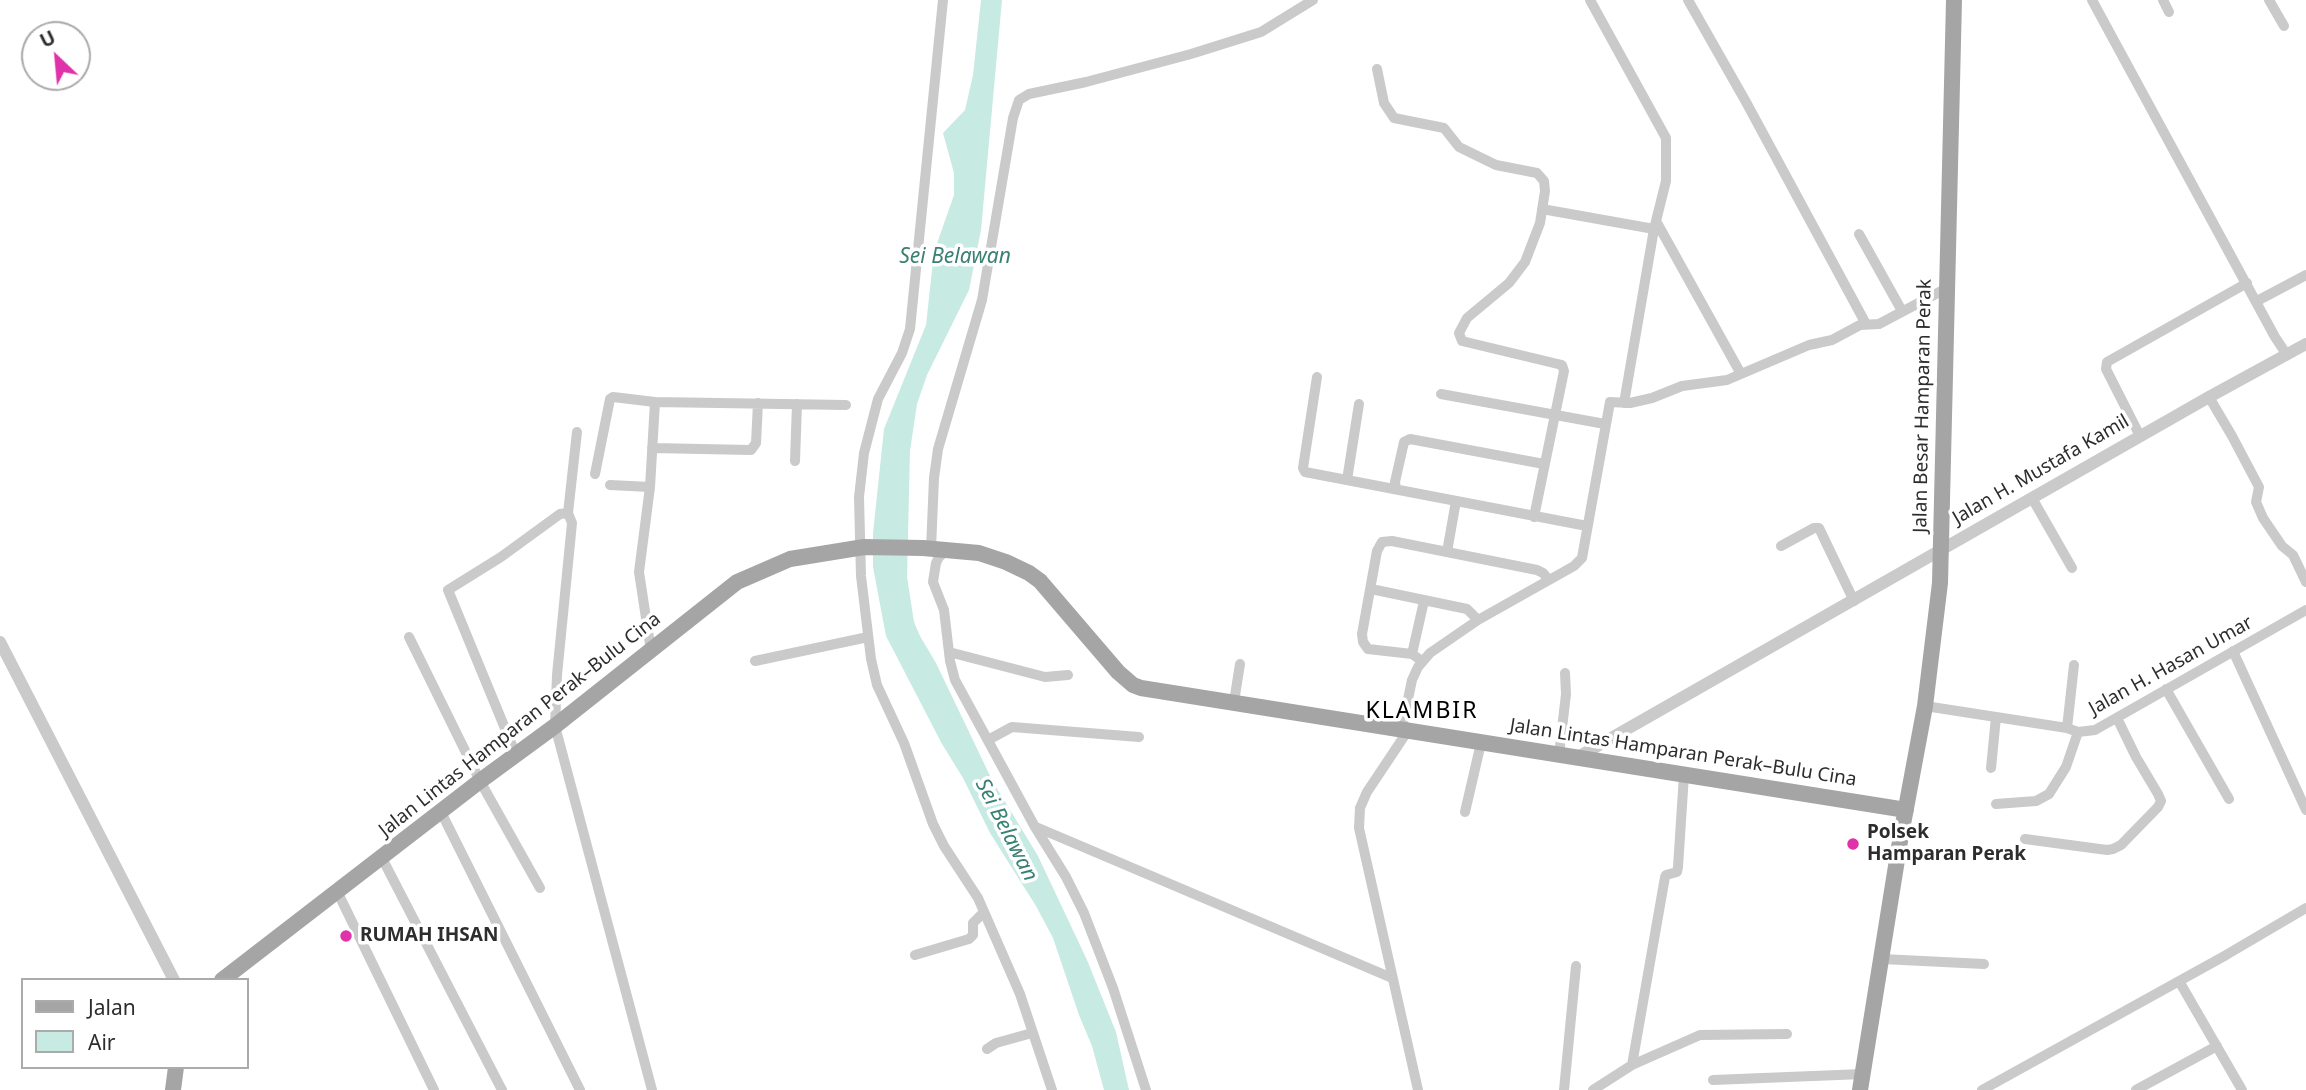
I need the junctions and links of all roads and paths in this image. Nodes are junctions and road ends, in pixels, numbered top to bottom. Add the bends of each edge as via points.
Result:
1 (943, 0) edge
2 (1313, 0) edge
3 (1590, 0) edge
4 (1688, 0) edge
5 (1954, 0) edge
6 (2092, 0) edge
7 (2163, 0) edge
8 (2269, 0) edge
9 (2169, 12) dead end
10 (2284, 26) dead end
11 (1377, 69) dead end
12 (1542, 209) junction
13 (1655, 225) junction
14 (1859, 234) dead end
15 (2306, 275) edge
16 (2247, 283) junction
17 (1947, 288) junction
18 (2257, 301) junction
19 (1902, 311) junction
20 (1866, 324) junction
21 (2306, 344) edge
22 (2287, 355) junction
23 (1741, 374) junction
24 (1317, 377) dead end
25 (1441, 394) dead end
26 (2209, 397) junction
27 (655, 402) junction
28 (758, 403) junction
29 (1624, 403) junction
30 (797, 404) junction
31 (1359, 404) dead end
32 (846, 405) dead end
33 (1555, 414) junction
34 (1605, 424) junction
35 (578, 432) dead end
36 (2140, 436) junction
37 (652, 448) junction
38 (795, 461) dead end
39 (1544, 464) junction
40 (595, 474) dead end
41 (1347, 480) junction
42 (610, 485) dead end
43 (650, 487) junction
44 (1396, 488) junction
45 (2032, 498) junction
46 (1456, 501) junction
47 (568, 513) junction
48 (1534, 517) junction
49 (1587, 526) junction
50 (1781, 546) dead end
51 (862, 548) junction
52 (934, 549) junction
53 (1942, 550) junction
54 (1447, 552) junction
55 (2072, 568) dead end
56 (1549, 580) junction
57 (2306, 582) edge
58 (1371, 589) junction
59 (1424, 601) junction
60 (1854, 601) junction
61 (2306, 610) edge
62 (1478, 620) junction
63 (409, 637) dead end
64 (868, 637) junction
65 (0, 642) edge
66 (651, 651) junction
67 (2233, 651) junction
68 (949, 652) junction
69 (1412, 654) junction
70 (755, 661) dead end
71 (1422, 661) junction
72 (1240, 664) dead end
73 (2074, 665) dead end
74 (1565, 673) dead end
75 (1068, 675) dead end
76 (2166, 689) junction
77 (1234, 702) junction
78 (1925, 706) junction
79 (1996, 717) junction
80 (2117, 718) junction
81 (555, 726) junction
82 (2067, 728) junction
83 (1406, 729) junction
84 (2078, 732) junction
85 (1139, 737) dead end
86 (988, 740) junction
87 (1481, 743) junction
88 (516, 755) junction
89 (1559, 755) junction
90 (1578, 757) junction
91 (1991, 768) dead end
92 (1684, 775) junction
93 (480, 781) junction
94 (2229, 799) dead end
95 (1996, 804) dead end
96 (1906, 810) junction
97 (2306, 810) edge
98 (442, 812) junction
99 (1465, 812) dead end
100 (1035, 827) junction
101 (2025, 839) dead end
102 (383, 858) junction
103 (540, 888) dead end
104 (337, 891) junction
105 (2306, 908) edge
106 (984, 912) junction
107 (915, 955) dead end
108 (1882, 959) junction
109 (1984, 964) dead end
110 (1576, 966) dead end
111 (173, 978) edge
112 (225, 978) edge
113 (1392, 978) junction
114 (2179, 981) junction
115 (1032, 1033) junction
116 (1787, 1034) dead end
117 (2217, 1046) junction
118 (987, 1049) dead end
119 (1632, 1065) junction
120 (176, 1069) edge
121 (1713, 1080) dead end
122 (1861, 1082) edge
123 (173, 1090) edge
124 (434, 1090) edge
125 (502, 1090) edge
126 (580, 1090) edge
127 (652, 1090) edge
128 (1052, 1090) edge
129 (1146, 1090) edge
130 (1418, 1090) edge
131 (1564, 1090) edge
132 (1593, 1090) edge
133 (1982, 1090) edge
134 (2136, 1090) edge
135 (2242, 1090) edge

1 - 51 street via 910,329 878,399 864,453 859,497
2 - 52 street via 1261,32 1019,100 982,300 938,449
3 - 13 street via 1667,138 1666,181
4 - 20 street
5 - 17 main road, Jalan Besar Hamparan Perak
6 - 16 street
7 - 9 street
8 - 10 street
11 - 12 street via 1384,103 1394,118 1444,128 1459,147 1483,160 1541,176 1545,191
12 - 13 street
12 - 33 street via 1525,262 1467,318 1459,337 1562,365
13 - 23 street
13 - 29 street
14 - 19 street
15 - 18 street
16 - 18 street
16 - 36 street via 2107,362 2106,369
17 - 19 street
17 - 53 main road, Jalan Besar Hamparan Perak
18 - 22 street
19 - 20 street via 1879,324
20 - 23 street
21 - 22 street, Jalan H. Mustafa Kamil
22 - 26 street, Jalan H. Mustafa Kamil
23 - 29 street
24 - 41 street via 1303,470
25 - 33 street
26 - 36 street, Jalan H. Mustafa Kamil
26 - 57 street via 2259,487 2256,502 2263,517 2282,547 2293,555
27 - 28 street
27 - 37 street
27 - 40 street via 610,399
28 - 30 street
28 - 37 street via 756,443 751,450
29 - 34 street via 1610,402
30 - 32 street
30 - 38 street
31 - 41 street
33 - 34 street
33 - 39 street
34 - 49 street
35 - 47 street
36 - 45 street, Jalan H. Mustafa Kamil
37 - 43 street
39 - 44 street via 1410,439 1404,442
39 - 48 street
41 - 44 street
42 - 43 street
43 - 66 street via 639,572
44 - 46 street
45 - 53 street, Jalan H. Mustafa Kamil
45 - 55 street
46 - 48 street
46 - 54 street
47 - 81 street via 572,523
47 - 88 street via 448,589
48 - 49 street
49 - 56 street via 1582,558
50 - 60 street via 1819,528
51 - 52 main road, Jalan Lintas Hamparan Perak–Bulu Cina
51 - 64 street
51 - 66 main road, Jalan Lintas Hamparan Perak–Bulu Cina via 790,559 749,576
52 - 68 street via 939,557 933,582 944,610
52 - 77 main road, Jalan Lintas Hamparan Perak–Bulu Cina via 992,556 1035,576 1133,685
53 - 60 street, Jalan H. Mustafa Kamil
53 - 78 main road, Jalan Besar Hamparan Perak
54 - 56 street via 1538,570
54 - 58 street via 1382,542
56 - 62 street
58 - 59 street
58 - 69 street via 1362,634 1365,646
59 - 62 street via 1467,609
59 - 69 street
60 - 90 street, Jalan H. Mustafa Kamil
61 - 67 street, Jalan H. Hasan Umar
62 - 71 street
63 - 93 street
64 - 70 street
64 - 106 street via 877,685 904,743 925,806
65 - 111 street
66 - 81 main road, Jalan Lintas Hamparan Perak–Bulu Cina
67 - 76 street, Jalan H. Hasan Umar
67 - 97 street
68 - 75 street via 1045,677
68 - 86 street via 960,693
69 - 71 street
71 - 83 street via 1412,680
72 - 77 street
73 - 82 street
74 - 89 street
76 - 80 street, Jalan H. Hasan Umar
76 - 94 street
77 - 83 main road, Jalan Lintas Hamparan Perak–Bulu Cina
78 - 79 street, Jalan H. Hasan Umar
78 - 96 main road, Jalan Besar Hamparan Perak
79 - 82 street, Jalan H. Hasan Umar
79 - 91 street
80 - 84 street, Jalan H. Hasan Umar via 2095,730
80 - 101 street via 2158,794 2158,807 2113,849
81 - 88 main road, Jalan Lintas Hamparan Perak–Bulu Cina
81 - 127 street
82 - 84 street, Jalan H. Hasan Umar
83 - 87 main road, Jalan Lintas Hamparan Perak–Bulu Cina
83 - 113 street via 1367,792 1359,817
84 - 95 street via 2066,767 2049,794 2036,801
85 - 86 street via 1012,727
86 - 100 street
87 - 89 main road, Jalan Lintas Hamparan Perak–Bulu Cina
87 - 99 street
88 - 93 main road, Jalan Lintas Hamparan Perak–Bulu Cina
89 - 90 main road, Jalan Lintas Hamparan Perak–Bulu Cina
90 - 92 main road, Jalan Lintas Hamparan Perak–Bulu Cina
92 - 96 main road, Jalan Lintas Hamparan Perak–Bulu Cina
92 - 119 street via 1678,867 1665,877
93 - 98 main road, Jalan Lintas Hamparan Perak–Bulu Cina
93 - 103 street
96 - 108 main road, Jalan Besar Hamparan Perak
98 - 102 main road, Jalan Lintas Hamparan Perak–Bulu Cina
98 - 126 street
100 - 113 street
100 - 129 street via 1084,913
102 - 104 main road, Jalan Lintas Hamparan Perak–Bulu Cina
102 - 125 street
104 - 112 main road, Jalan Lintas Hamparan Perak–Bulu Cina
104 - 124 street
105 - 114 street
106 - 107 street via 973,923 969,939
106 - 115 street
108 - 109 street
108 - 122 main road, Jalan Besar Hamparan Perak
110 - 131 street
113 - 130 street
114 - 117 street
114 - 133 street
115 - 118 street
115 - 128 street
116 - 119 street via 1700,1035
117 - 134 street
117 - 135 street
119 - 132 street
120 - 123 main road
121 - 122 street

